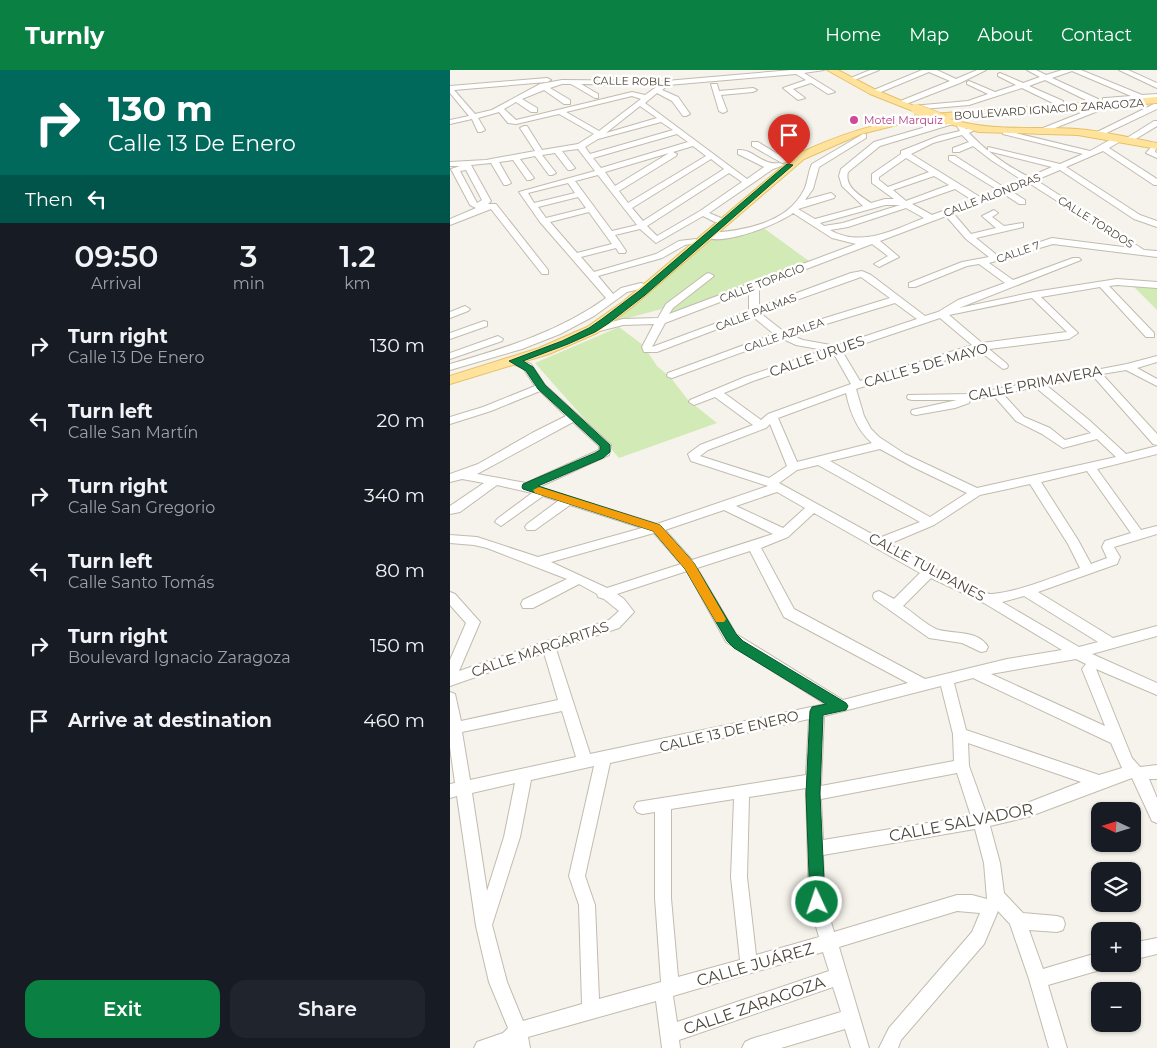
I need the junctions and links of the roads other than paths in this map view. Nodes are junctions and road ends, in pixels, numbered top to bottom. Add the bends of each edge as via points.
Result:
1 (821, 70) edge
2 (832, 70) edge
3 (876, 70) edge
4 (929, 70) edge
5 (983, 70) edge
6 (1030, 70) edge
7 (1069, 70) edge
8 (1075, 70) edge
9 (1122, 70) edge
10 (795, 71) edge
11 (613, 75) dead end
12 (1000, 75) dead end
13 (1048, 78) junction
14 (711, 79) junction
15 (850, 80) junction
16 (571, 81) junction
17 (591, 81) junction
18 (812, 81) junction
19 (958, 82) junction
20 (554, 83) junction
21 (666, 83) junction
22 (969, 83) dead end
23 (485, 85) junction
24 (543, 86) junction
25 (1024, 86) junction
26 (1157, 86) edge
27 (450, 89) edge
28 (657, 90) junction
29 (752, 90) dead end
30 (831, 92) dead end
31 (873, 92) junction
32 (491, 93) dead end
33 (717, 93) junction
34 (941, 94) junction
35 (995, 95) junction
36 (595, 96) dead end
37 (781, 97) dead end
38 (516, 99) junction
39 (1140, 99) junction
40 (1157, 99) edge
41 (644, 100) junction
42 (566, 102) dead end
43 (1060, 102) junction
44 (1102, 103) junction
45 (902, 104) junction
46 (963, 104) junction
47 (501, 106) junction
48 (1157, 106) edge
49 (914, 109) junction
50 (534, 110) dead end
51 (723, 110) dead end
52 (561, 112) junction
53 (686, 114) dead end
54 (474, 117) junction
55 (662, 119) junction
56 (948, 121) junction
57 (1157, 123) edge
58 (452, 126) edge
59 (524, 128) dead end
60 (1006, 128) junction
61 (965, 129) junction
62 (482, 130) dead end
63 (678, 131) junction
64 (1037, 132) junction
65 (860, 134) junction
66 (1095, 135) junction
67 (596, 137) junction
68 (1122, 140) junction
69 (973, 143) junction
70 (691, 144) junction
71 (755, 144) dead end
72 (876, 144) junction
73 (817, 145) junction
74 (580, 146) junction
75 (1157, 146) edge
76 (1104, 148) junction
77 (557, 150) junction
78 (991, 150) junction
79 (454, 152) dead end
80 (741, 152) dead end
81 (539, 153) junction
82 (904, 153) junction
83 (1092, 154) junction
84 (590, 156) junction
85 (711, 156) junction
86 (1157, 156) edge
87 (515, 157) junction
88 (494, 161) junction
89 (450, 164) edge
90 (778, 165) junction
91 (463, 166) junction
92 (1061, 167) junction
93 (571, 168) dead end
94 (729, 169) junction
95 (601, 171) junction
96 (552, 173) dead end
97 (934, 173) junction
98 (530, 178) dead end
99 (570, 180) junction
100 (1032, 181) junction
101 (507, 183) dead end
102 (748, 183) junction
103 (1157, 183) edge
104 (955, 186) junction
105 (614, 190) junction
106 (886, 190) junction
107 (1004, 191) junction
108 (580, 194) junction
109 (831, 196) dead end
110 (978, 200) junction
111 (1022, 202) dead end
112 (488, 204) junction
113 (905, 204) junction
114 (532, 206) junction
115 (869, 206) junction
116 (627, 207) junction
117 (795, 207) junction
118 (591, 209) junction
119 (947, 211) junction
120 (703, 213) junction
121 (994, 213) dead end
122 (930, 218) junction
123 (718, 220) junction
124 (544, 221) junction
125 (450, 222) edge
126 (812, 223) junction
127 (1157, 224) edge
128 (1020, 225) dead end
129 (642, 226) junction
130 (823, 230) junction
131 (1002, 230) junction
132 (890, 233) junction
133 (609, 234) junction
134 (708, 236) junction
135 (969, 237) junction
136 (693, 241) junction
137 (874, 241) junction
138 (863, 245) joint
139 (1142, 252) junction
140 (1157, 254) edge
141 (575, 256) junction
142 (997, 259) junction
143 (1076, 260) dead end
144 (1157, 260) edge
145 (983, 262) junction
146 (879, 264) dead end
147 (545, 272) dead end
148 (593, 275) junction
149 (709, 276) dead end
150 (1012, 283) junction
151 (1102, 284) junction
152 (912, 285) dead end
153 (1157, 285) edge
154 (641, 286) junction
155 (754, 287) junction
156 (1034, 295) junction
157 (611, 298) junction
158 (898, 299) junction
159 (670, 306) junction
160 (466, 309) dead end
161 (754, 313) junction
162 (941, 314) junction
163 (450, 315) edge
164 (923, 319) junction
165 (660, 320) junction
166 (623, 322) junction
167 (484, 324) dead end
168 (592, 330) junction
169 (1150, 335) dead end
170 (450, 336) edge
171 (780, 336) junction
172 (498, 338) dead end
173 (978, 347) junction
174 (836, 349) junction
175 (450, 356) edge
176 (1157, 359) edge
177 (514, 361) junction
178 (1003, 366) dead end
179 (450, 367) edge
180 (1128, 367) junction
181 (1095, 372) junction
182 (450, 374) edge
183 (672, 376) dead end
184 (450, 380) edge
185 (1157, 383) edge
186 (1038, 384) junction
187 (854, 386) junction
188 (541, 387) junction
189 (716, 393) junction
190 (997, 393) junction
191 (912, 397) dead end
192 (971, 398) junction
193 (694, 402) dead end
194 (916, 412) dead end
195 (772, 416) junction
196 (573, 417) junction
197 (450, 421) edge
198 (762, 426) junction
199 (1099, 435) junction
200 (1157, 440) edge
201 (880, 445) junction
202 (1157, 450) edge
203 (1124, 459) junction
204 (820, 461) junction
205 (793, 467) junction
206 (1090, 467) junction
207 (463, 475) junction
208 (450, 478) edge
209 (1034, 479) junction
210 (495, 481) junction
211 (775, 485) junction
212 (527, 487) junction
213 (542, 491) junction
214 (976, 492) junction
215 (568, 500) junction
216 (727, 506) junction
217 (814, 506) junction
218 (450, 510) edge
219 (501, 522) dead end
220 (930, 522) junction
221 (531, 527) dead end
222 (656, 528) junction
223 (1157, 530) edge
224 (784, 534) junction
225 (1140, 536) junction
226 (450, 539) edge
227 (880, 543) junction
228 (752, 545) junction
229 (539, 561) junction
230 (690, 566) junction
231 (1086, 569) junction
232 (929, 572) junction
233 (578, 579) junction
234 (1026, 591) junction
235 (603, 594) junction
236 (879, 596) dead end
237 (450, 597) edge
238 (989, 600) junction
239 (528, 604) dead end
240 (895, 606) junction
241 (1157, 631) edge
242 (1110, 643) junction
243 (549, 647) junction
244 (981, 647) dead end
245 (1077, 653) junction
246 (1089, 669) dead end
247 (976, 672) junction
248 (450, 676) edge
249 (450, 680) edge
250 (947, 680) junction
251 (925, 686) junction
252 (1157, 689) edge
253 (450, 698) edge
254 (566, 704) junction
255 (841, 706) junction
256 (817, 711) junction
257 (454, 728) junction
258 (960, 734) junction
259 (1115, 738) junction
260 (603, 759) junction
261 (585, 763) junction
262 (962, 766) junction
263 (1157, 772) edge
264 (1136, 773) junction
265 (524, 775) junction
266 (1099, 782) junction
267 (814, 787) junction
268 (457, 789) edge
269 (742, 791) junction
270 (663, 804) junction
271 (642, 807) dead end
272 (1157, 816) edge
273 (981, 821) junction
274 (814, 849) junction
275 (994, 902) junction
276 (1018, 921) junction
277 (1057, 924) dead end
278 (484, 926) junction
279 (829, 943) junction
280 (1157, 946) edge
281 (1141, 950) edge
282 (1091, 964) edge
283 (749, 966) junction
284 (839, 976) junction
285 (1038, 979) junction
286 (667, 990) junction
287 (591, 1009) junction
288 (851, 1018) junction
289 (520, 1039) edge
290 (670, 1041) edge
291 (483, 1048) edge
292 (751, 1048) edge
293 (860, 1048) edge
294 (888, 1048) edge
295 (1058, 1048) edge

1 - 10 street, CALLE ROBLE
2 - 15 main road
3 - 15 street
4 - 19 street
4 - 31 street
5 - 19 street
6 - 13 street
7 - 13 street
8 - 39 street
9 - 26 street
10 - 14 street, CALLE ROBLE
10 - 18 street
11 - 17 street via 594,76
12 - 25 street
13 - 25 street
13 - 44 street
14 - 21 street, CALLE ROBLE
14 - 33 street
15 - 31 main road
16 - 17 street, CALLE ROBLE
16 - 20 street, CALLE ROBLE
16 - 36 street
17 - 21 street, CALLE ROBLE
18 - 30 street
18 - 37 street via 787,88 798,96
19 - 34 street
20 - 23 street via 548,80
20 - 24 street, CALLE ROBLE
21 - 28 street
22 - 35 street
23 - 27 street
23 - 32 street
24 - 38 street, CALLE ROBLE
24 - 42 street
25 - 35 street
25 - 43 street
27 - 54 street
28 - 41 street
28 - 53 street via 678,98
29 - 33 street
31 - 45 main road
33 - 51 street
34 - 45 street
34 - 46 street
35 - 46 street
38 - 47 street, CALLE ROBLE
38 - 50 street
39 - 40 main road
39 - 44 main road
40 - 44 street, BOULEVARD IGNACIO ZARAGOZA
40 - 44 main road
41 - 52 street via 632,94
41 - 55 street
41 - 67 street
43 - 44 main road, BOULEVARD IGNACIO ZARAGOZA
43 - 73 main road, BOULEVARD IGNACIO ZARAGOZA via 897,115 866,122
44 - 64 street
44 - 65 main road, BOULEVARD IGNACIO ZARAGOZA via 932,117 896,122
45 - 49 main road
46 - 49 street
47 - 52 street via 513,122
47 - 54 street, CALLE ROBLE
48 - 66 street
49 - 56 main road, bridge
52 - 67 street
54 - 58 street, CALLE ROBLE
54 - 62 street
55 - 63 street
55 - 67 street
56 - 61 main road
56 - 72 street
57 - 68 street, CALLE ALONDRAS
59 - 81 street
60 - 61 main road via 992,131
60 - 64 main road
60 - 83 street
61 - 69 street, CALLE TORDOS
61 - 78 street, CALLE TORDOS
61 - 82 street
63 - 70 street
63 - 84 street
64 - 66 main road
65 - 72 street
65 - 73 main road, BOULEVARD IGNACIO ZARAGOZA
65 - 117 street via 815,166 808,190
66 - 68 main road
67 - 74 street
68 - 75 main road
68 - 76 street, CALLE ALONDRAS
69 - 100 street, CALLE TORDOS
69 - 107 street via 954,154
70 - 85 street
70 - 95 street
70 - 105 street
71 - 90 street
72 - 115 street via 842,177 845,185
73 - 90 main road, BOULEVARD IGNACIO ZARAGOZA
73 - 134 main road, BOULEVARD IGNACIO ZARAGOZA via 789,165
74 - 77 street
74 - 84 street
75 - 86 street via 1150,153
76 - 83 street, CALLE ALONDRAS
76 - 103 street
77 - 81 street
77 - 93 street
78 - 92 street
78 - 100 street, CALLE TORDOS
79 - 91 street
80 - 90 street
81 - 87 street
81 - 96 street
82 - 97 street
82 - 106 street via 875,176 875,181
83 - 92 street, CALLE ALONDRAS
84 - 95 street
85 - 94 street
85 - 116 street
87 - 88 street
87 - 98 street
88 - 91 street
88 - 101 street
89 - 91 street
90 - 102 street
90 - 123 main road, BOULEVARD IGNACIO ZARAGOZA
91 - 112 street
91 - 112 street via 455,169 475,206
92 - 100 street, CALLE ALONDRAS
92 - 127 street via 1144,221
94 - 102 street
94 - 129 street
95 - 99 street
95 - 105 street
97 - 104 street
97 - 106 street
99 - 108 street
99 - 114 street via 524,191
100 - 107 street, CALLE ALONDRAS
100 - 139 street, CALLE TORDOS
102 - 120 street
104 - 110 street
104 - 113 street
105 - 116 street
106 - 113 street
107 - 110 street, CALLE ALONDRAS
107 - 111 street
108 - 114 street
108 - 118 street
109 - 117 street
110 - 119 street, CALLE ALONDRAS
112 - 125 street
112 - 147 street via 493,206
113 - 115 street via 885,202
113 - 122 street
113 - 130 street
114 - 124 street
115 - 126 street
116 - 129 street
117 - 126 street
117 - 134 street via 780,220 733,234
118 - 124 street
118 - 133 street
119 - 122 street, CALLE ALONDRAS
119 - 135 street
120 - 123 street
120 - 129 street via 656,240
121 - 131 street via 986,216
122 - 132 street, CALLE ALONDRAS
123 - 136 main road, BOULEVARD IGNACIO ZARAGOZA
124 - 141 street
126 - 130 street
128 - 131 street
129 - 133 street
130 - 132 street via 857,241
131 - 135 street
132 - 137 street, CALLE ALONDRAS
133 - 141 street via 620,248
134 - 168 main road, BOULEVARD IGNACIO ZARAGOZA
135 - 142 street
136 - 148 street via 682,242 659,256
136 - 154 main road, BOULEVARD IGNACIO ZARAGOZA
137 - 138 street, CALLE ALONDRAS
137 - 146 street via 894,257
138 - 155 street, CALLE TOPACIO via 761,281
139 - 140 street
139 - 142 street, CALLE 7 via 1052,241
139 - 144 street, CALLE TORDOS
141 - 148 street
142 - 145 street, CALLE 7
143 - 150 street, CALLE URUES
145 - 150 street
145 - 152 street, CALLE 7 via 974,261
148 - 157 street
149 - 159 street
150 - 162 street, CALLE URUES via 962,302
151 - 153 street, CALLE URUES via 1133,282
151 - 156 street, CALLE URUES
151 - 169 street
154 - 157 street via 625,289
154 - 182 main road, BOULEVARD IGNACIO ZARAGOZA via 601,315 556,340
155 - 161 street
155 - 165 street, CALLE TOPACIO
156 - 162 street, CALLE URUES
156 - 173 street, CALLE 5 DE MAYO via 1073,333
157 - 179 street via 591,314 556,332
158 - 161 street, CALLE PALMAS via 862,274
158 - 164 street
158 - 171 street, CALLE AZALEA
159 - 165 street
159 - 166 street
160 - 163 street
161 - 165 street, CALLE PALMAS via 650,351 647,347
161 - 171 street
162 - 164 street, CALLE URUES
162 - 173 street
164 - 174 street, CALLE URUES
165 - 166 street, CALLE TOPACIO
166 - 168 street
167 - 170 street
168 - 177 main road, BOULEVARD IGNACIO ZARAGOZA
171 - 174 street via 790,342
171 - 183 street, CALLE AZALEA
172 - 175 street
173 - 178 street
173 - 187 street, CALLE 5 DE MAYO
174 - 187 street
174 - 189 street, CALLE URUES
176 - 180 street, CALLE PRIMAVERA
177 - 184 main road, BOULEVARD IGNACIO ZARAGOZA
177 - 188 street via 530,369
180 - 181 street, CALLE PRIMAVERA
180 - 185 street
181 - 186 street, CALLE PRIMAVERA
181 - 200 street
186 - 190 street, CALLE PRIMAVERA
186 - 199 street
187 - 195 street, CALLE 5 DE MAYO
187 - 201 street via 853,404 866,431
188 - 196 street
188 - 197 street
189 - 193 street, CALLE URUES
189 - 198 street
190 - 192 street, CALLE PRIMAVERA
190 - 199 street via 1020,420 1046,431 1063,444
191 - 192 street, CALLE PRIMAVERA
192 - 194 street via 955,405
195 - 198 street, CALLE 5 DE MAYO
195 - 205 street
196 - 207 street
196 - 212 street via 605,445 605,452
198 - 211 street, CALLE TULIPANES via 694,454 700,460
199 - 203 street
201 - 204 street
201 - 214 street
202 - 203 street
203 - 206 street
204 - 205 street
204 - 220 street
205 - 211 street
206 - 209 street
206 - 225 street
207 - 208 street
207 - 210 street
209 - 214 street
209 - 231 street via 1074,542
210 - 212 street
210 - 218 street
211 - 216 street
211 - 217 street, CALLE TULIPANES
212 - 213 street
213 - 215 street
213 - 219 street
214 - 220 street
215 - 221 street
215 - 222 street
216 - 222 street
216 - 224 street
217 - 224 street via 790,532
217 - 227 street, CALLE TULIPANES
220 - 227 street
222 - 229 street
222 - 230 street
223 - 225 street
224 - 228 street via 773,541
225 - 231 street via 1109,544 1114,560
226 - 229 street via 474,540
227 - 232 street, CALLE TULIPANES
228 - 230 street
228 - 251 street via 789,613
229 - 233 street
230 - 235 street
230 - 255 street via 731,638
231 - 234 street
232 - 238 street, CALLE TULIPANES
232 - 240 street
233 - 235 street
233 - 239 street
234 - 238 street
234 - 242 street
235 - 243 street, CALLE MARGARITAS via 625,607 627,612 614,624
236 - 240 street
237 - 248 street via 473,622
238 - 245 street, CALLE TULIPANES
240 - 244 street via 934,634 964,638
241 - 242 street, CALLE 13 DE ENERO
242 - 245 street, CALLE 13 DE ENERO
243 - 249 street, CALLE MARGARITAS
243 - 254 street
245 - 247 street, CALLE 13 DE ENERO
245 - 252 street, CALLE TULIPANES
246 - 259 street
247 - 250 street, CALLE 13 DE ENERO
247 - 259 street
250 - 251 street, CALLE 13 DE ENERO
250 - 258 street
251 - 255 street, CALLE 13 DE ENERO
253 - 257 street
254 - 257 street
254 - 261 street
255 - 256 street, CALLE 13 DE ENERO
256 - 260 street, CALLE 13 DE ENERO
256 - 267 street
257 - 268 street
258 - 262 street
258 - 266 street
259 - 264 street via 1126,762
260 - 261 street, CALLE 13 DE ENERO
260 - 287 street via 577,876 587,905
261 - 265 street, CALLE 13 DE ENERO
262 - 267 street
262 - 273 street
263 - 264 street, CALLE SALVADOR
264 - 266 street, CALLE SALVADOR
264 - 272 street
265 - 268 street, CALLE 13 DE ENERO
265 - 278 street via 512,837
266 - 273 street, CALLE SALVADOR via 1028,810
267 - 269 street
267 - 274 street
268 - 278 street
269 - 270 street
269 - 283 street via 739,877
270 - 271 street
270 - 286 street
273 - 274 street, CALLE SALVADOR
273 - 275 street via 992,863
274 - 279 street via 817,902
275 - 276 street
275 - 279 street, CALLE JUÁREZ via 958,903
275 - 294 street via 978,938 895,1034
276 - 277 street
276 - 285 street
278 - 289 street via 498,982
279 - 283 street, CALLE JUÁREZ
279 - 284 street
280 - 281 street
282 - 285 street
283 - 286 street, CALLE JUÁREZ
284 - 288 street
284 - 290 street, CALLE ZARAGOZA
285 - 295 street
286 - 287 street, CALLE JUÁREZ
286 - 290 street
287 - 289 street, CALLE JUÁREZ
288 - 292 street
288 - 293 street
289 - 291 street, CALLE JUÁREZ

